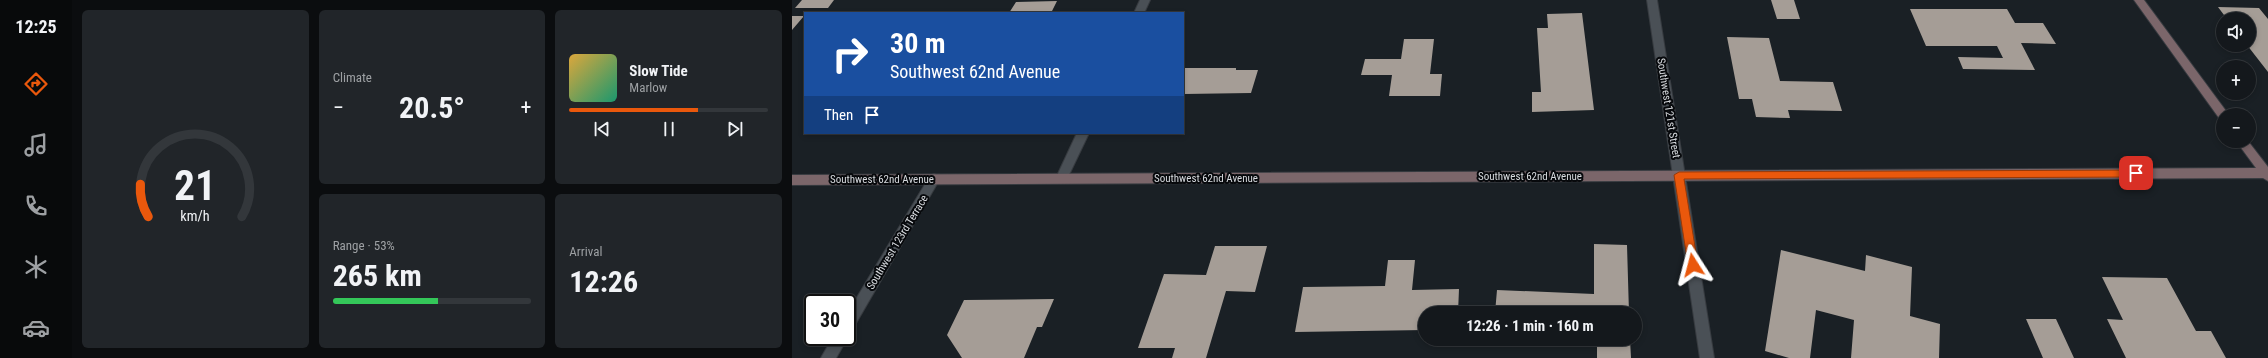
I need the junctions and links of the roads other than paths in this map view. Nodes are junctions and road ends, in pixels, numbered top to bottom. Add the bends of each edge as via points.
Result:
1 (1145, 0) edge
2 (1652, 0) edge
3 (2139, 0) edge
4 (1139, 12) edge
5 (2218, 108) edge
6 (1083, 134) edge
7 (2247, 148) edge
8 (2267, 174) edge
9 (1679, 175) junction
10 (1062, 178) junction
11 (934, 179) junction
12 (792, 180) edge
13 (856, 311) edge
14 (835, 346) edge
15 (828, 358) edge
16 (1707, 358) edge

1 - 4 street
2 - 9 street, Southwest 121st Street
3 - 5 street
6 - 10 street
7 - 8 street
8 - 9 street, Southwest 62nd Avenue
9 - 10 street, Southwest 62nd Avenue
9 - 16 street, Southwest 121st Street
10 - 11 street, Southwest 62nd Avenue
11 - 12 street, Southwest 62nd Avenue
11 - 13 street, Southwest 123rd Terrace
14 - 15 street

